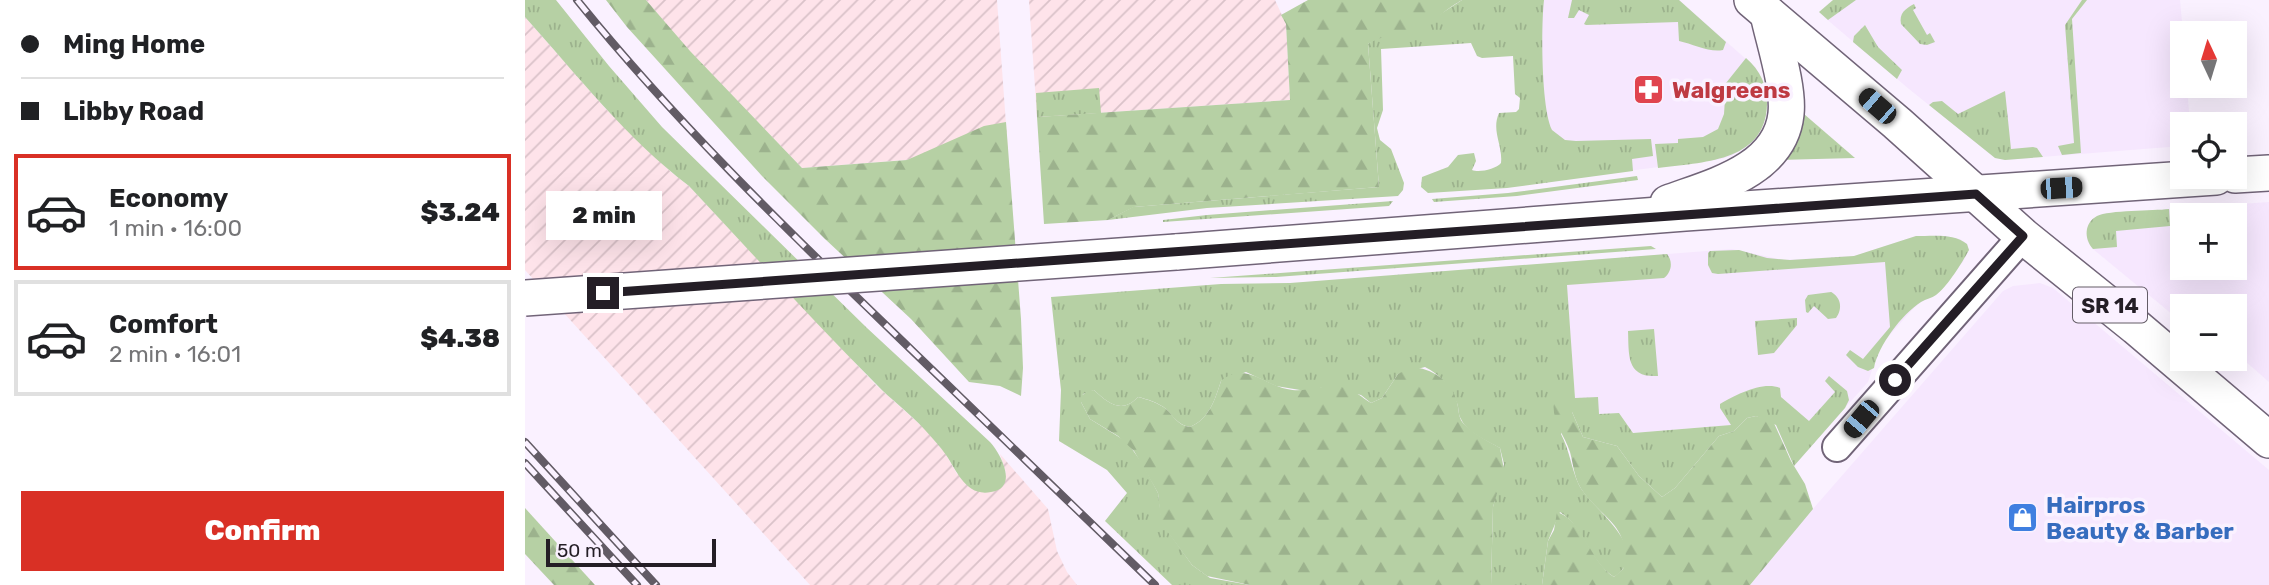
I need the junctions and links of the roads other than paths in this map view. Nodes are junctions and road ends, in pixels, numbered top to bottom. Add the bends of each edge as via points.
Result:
1 (1760, 7) edge
2 (2269, 173) edge
3 (2247, 175) edge
4 (2170, 180) edge
5 (1976, 194) junction
6 (1629, 218) junction
7 (2023, 236) junction
8 (525, 298) edge
9 (2269, 440) edge
10 (1837, 447) dead end

1 - 5 main road, SR 14
1 - 6 main road via 1786,106 1773,147 1746,172
2 - 3 main road
4 - 5 main road
5 - 6 main road
5 - 7 main road, SR 14
6 - 8 main road, bridge
7 - 9 main road, SR 14
7 - 10 street

